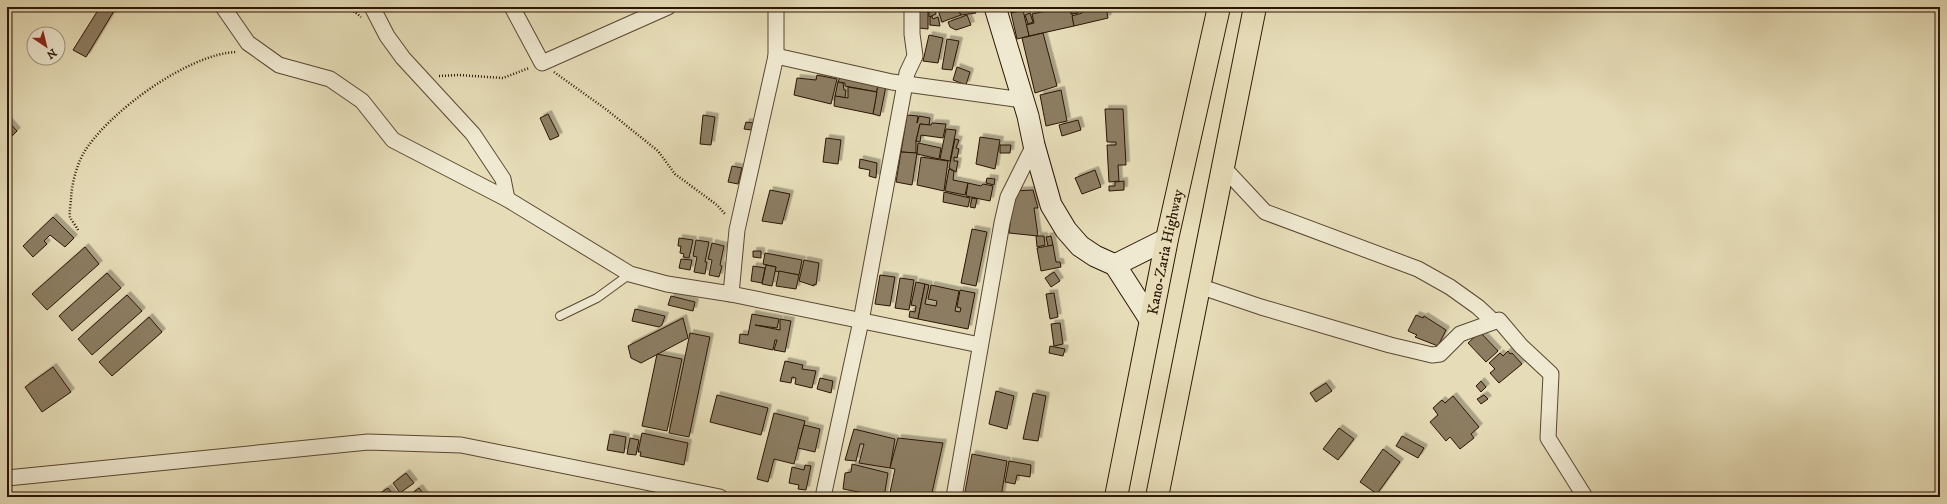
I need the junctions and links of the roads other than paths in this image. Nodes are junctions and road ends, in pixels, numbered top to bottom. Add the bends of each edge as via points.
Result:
1 (223, 7) edge
2 (372, 7) edge
3 (512, 7) edge
4 (668, 7) edge
5 (776, 7) edge
6 (912, 7) edge
7 (995, 7) edge
8 (1219, 7) edge
9 (1255, 7) edge
10 (1210, 50) junction
11 (776, 56) junction
12 (1245, 57) junction
13 (905, 83) junction
14 (1023, 100) junction
15 (1034, 145) junction
16 (1223, 167) junction
17 (507, 199) junction
18 (1167, 239) junction
19 (1115, 265) junction
20 (630, 274) junction
21 (1199, 286) junction
22 (732, 294) junction
23 (560, 316) dead end
24 (861, 321) junction
25 (1151, 321) junction
26 (1493, 321) junction
27 (980, 345) junction
28 (7, 478) edge
29 (720, 497) edge
30 (823, 497) edge
31 (954, 497) edge
32 (1116, 497) edge
33 (1157, 497) edge
34 (1585, 497) edge

1 - 17 street via 248,43 279,65 330,79 362,102 393,140
2 - 17 street via 387,36 403,58 473,134 503,179
3 - 4 street via 542,63
5 - 11 street
6 - 13 street via 915,56
7 - 14 street
8 - 10 highway, Kano-Zaria Highway
9 - 12 highway
10 - 12 highway
10 - 18 highway, Kano-Zaria Highway
11 - 13 street
11 - 22 street via 737,230
12 - 16 highway
13 - 14 street
13 - 24 street
14 - 15 street
15 - 19 street via 1051,205 1066,230 1080,246
15 - 27 street via 1008,197
16 - 21 highway
16 - 26 street via 1265,212 1418,269 1450,287
17 - 20 street
18 - 19 street
18 - 25 highway, Kano-Zaria Highway
19 - 25 street
20 - 22 street via 667,284
20 - 23 lane via 597,298
21 - 26 street via 1390,345 1432,355 1440,354 1460,334
21 - 33 highway
22 - 24 street
24 - 27 street
24 - 30 street
25 - 32 highway, Kano-Zaria Highway
26 - 34 street via 1499,320 1521,346 1551,374 1548,438
27 - 31 street
28 - 29 street via 376,442 461,445

